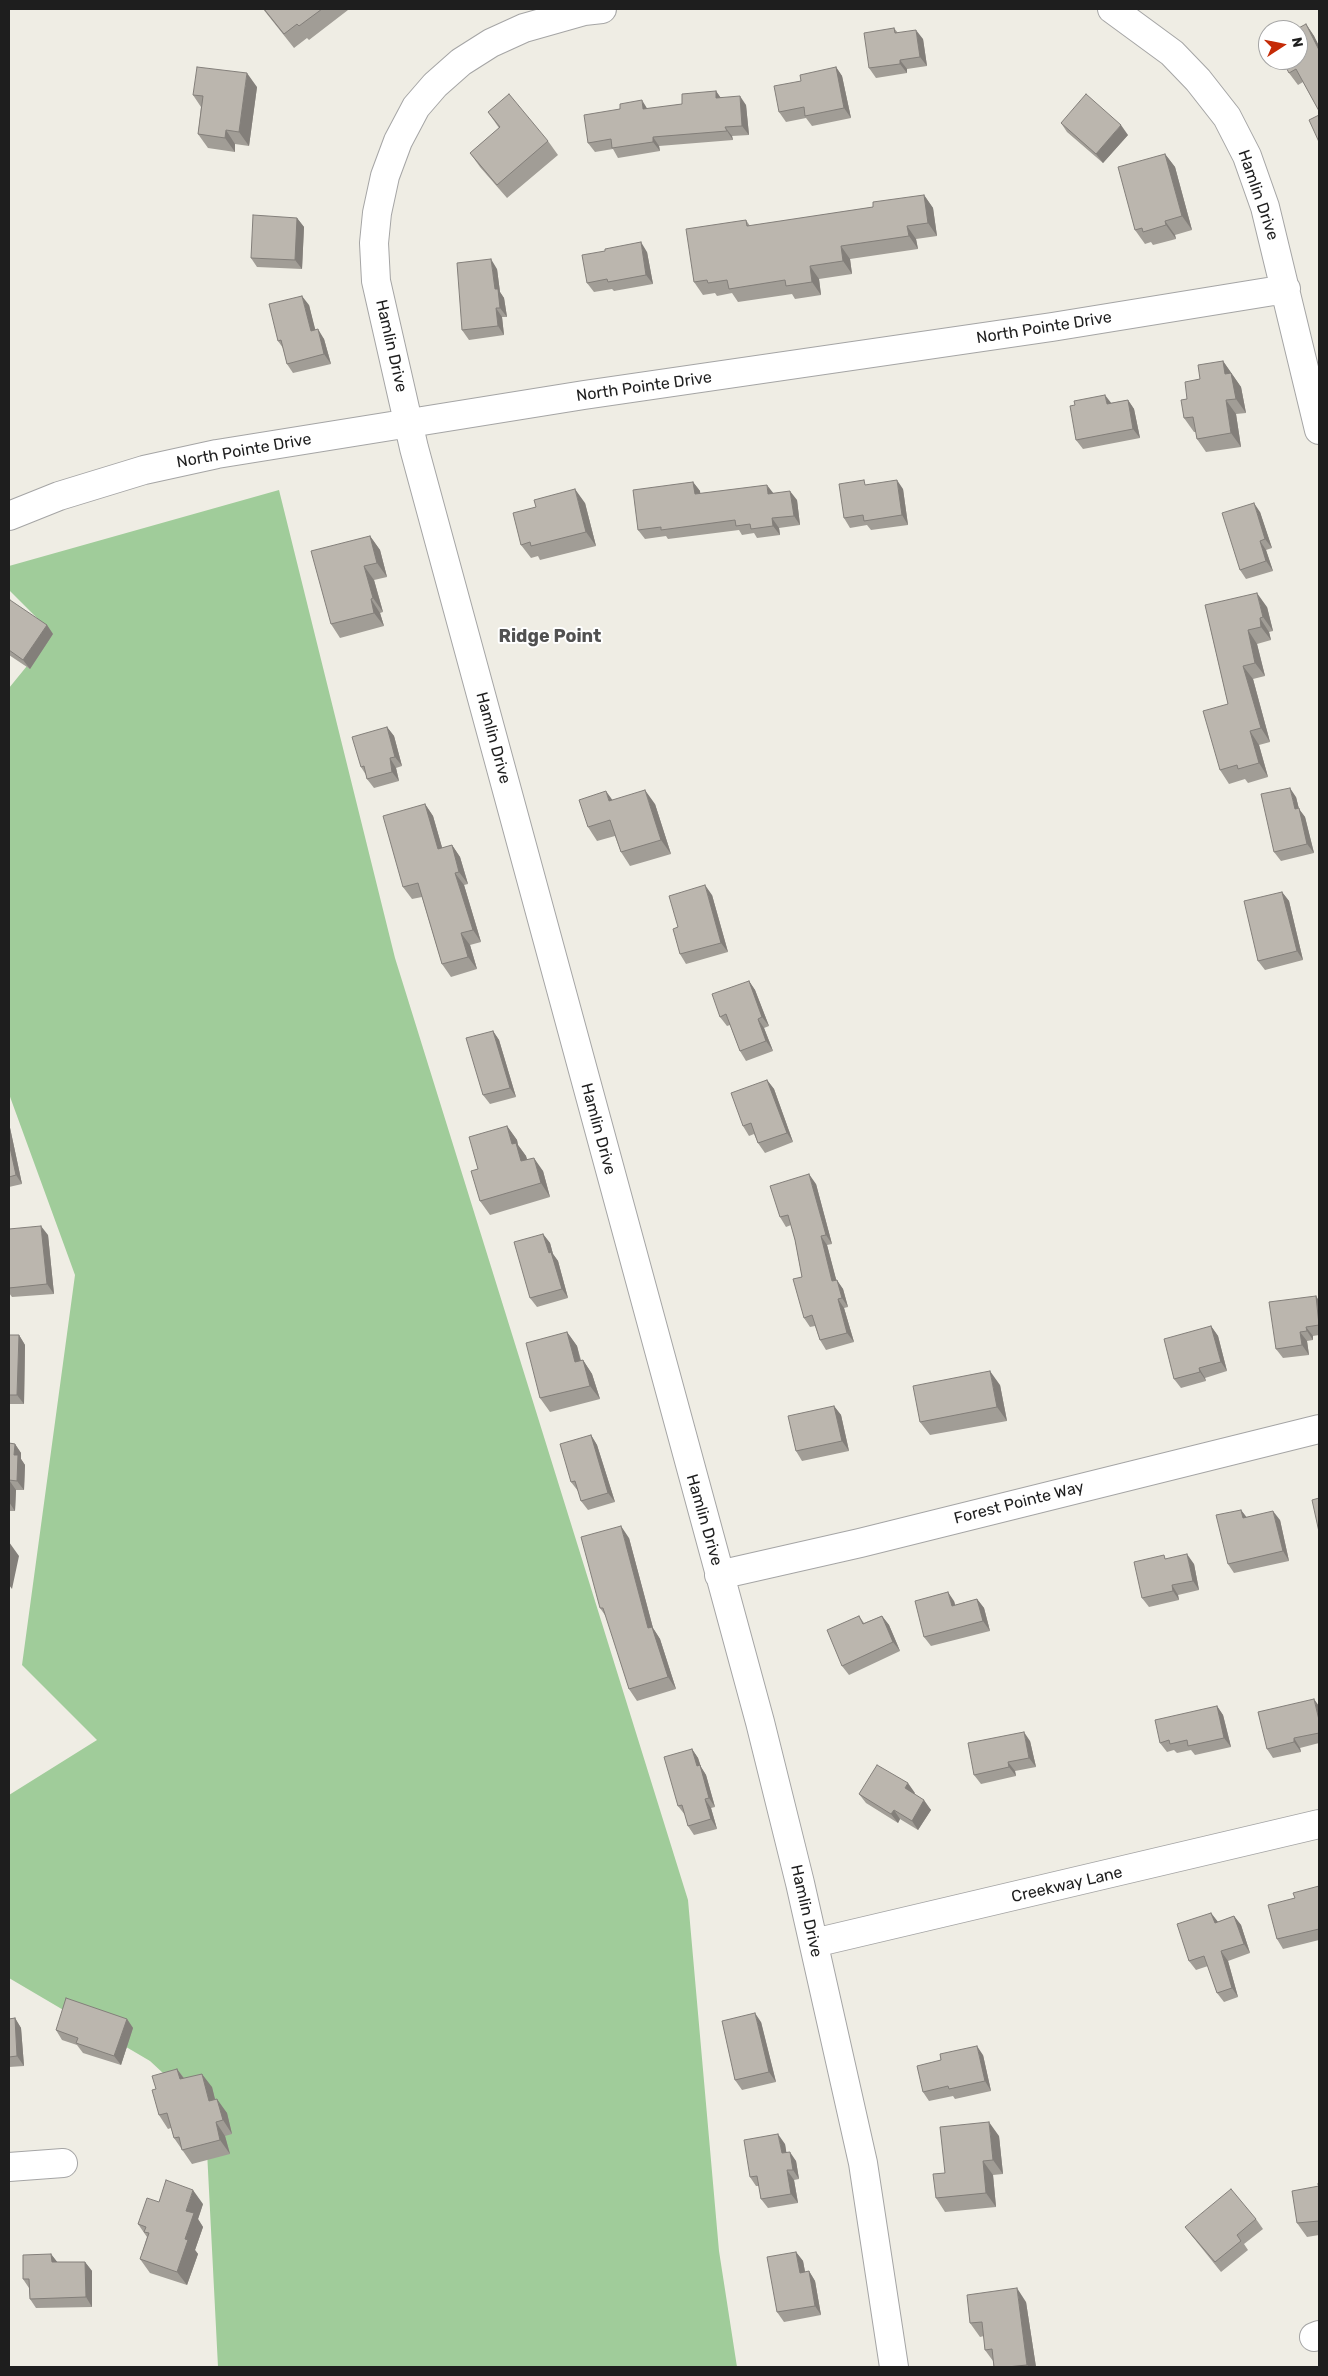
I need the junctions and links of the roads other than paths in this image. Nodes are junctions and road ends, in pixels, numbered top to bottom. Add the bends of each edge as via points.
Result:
1 (602, 9) edge
2 (1112, 9) edge
3 (1286, 289) junction
4 (408, 424) junction
5 (1319, 430) edge
6 (9, 516) edge
7 (1319, 1429) edge
8 (719, 1574) junction
9 (1319, 1824) edge
10 (814, 1944) junction
11 (63, 2163) dead end
12 (9, 2167) edge
13 (894, 2367) edge

1 - 4 street, Hamlin Drive via 524,28 461,62 416,107 398,141 384,176 374,243 376,281
2 - 3 street, Hamlin Drive via 1172,53 1227,118 1247,156 1266,207
3 - 4 street, North Pointe Drive
3 - 5 street, Hamlin Drive
4 - 6 street, North Pointe Drive via 217,454 144,470
4 - 8 street, Hamlin Drive
7 - 8 street, Forest Pointe Way via 860,1543
8 - 10 street, Hamlin Drive via 760,1722
9 - 10 street, Creekway Lane
10 - 13 street, Hamlin Drive via 862,2163
11 - 12 street

